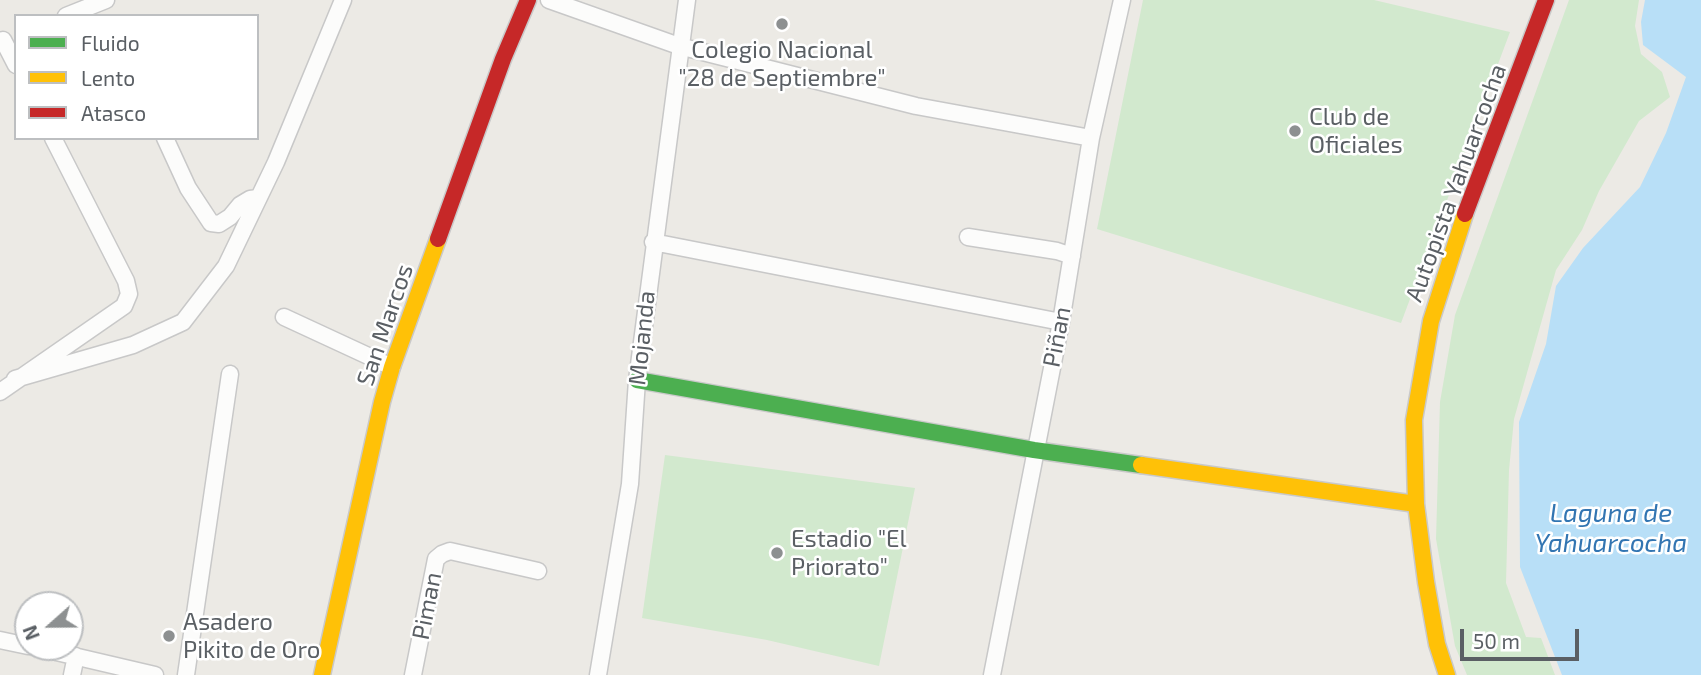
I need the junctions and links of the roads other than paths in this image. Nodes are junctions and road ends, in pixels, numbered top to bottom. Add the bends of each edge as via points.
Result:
1 (343, 0) edge
2 (528, 0) edge
3 (549, 0) edge
4 (687, 0) edge
5 (1122, 0) edge
6 (1546, 0) edge
7 (109, 5) edge
8 (74, 14) edge
9 (6, 39) edge
10 (679, 46) junction
11 (14, 60) edge
12 (1091, 138) junction
13 (54, 140) edge
14 (166, 140) edge
15 (258, 198) junction
16 (968, 237) dead end
17 (653, 242) junction
18 (1072, 256) junction
19 (284, 317) dead end
20 (1061, 322) junction
21 (393, 367) junction
22 (230, 374) dead end
23 (16, 379) junction
24 (637, 380) junction
25 (0, 392) edge
26 (1034, 450) junction
27 (1416, 505) junction
28 (538, 571) dead end
29 (84, 658) edge
30 (155, 675) edge
31 (186, 675) edge
32 (322, 675) edge
33 (413, 675) edge
34 (598, 675) edge
35 (992, 675) edge
36 (1447, 675) edge

1 - 15 street
2 - 21 street, San Marcos
3 - 10 street
4 - 10 street, Mojanda
5 - 12 street, Piñan
6 - 27 street, Autopista Yahuarcocha via 1455,242 1431,321 1414,420
7 - 8 street
9 - 11 street
10 - 12 street via 916,106
10 - 17 street, Mojanda
12 - 18 street, Piñan
13 - 23 street via 129,294 124,306
14 - 15 street via 188,188 211,223 219,224 240,205
15 - 23 street via 226,265 183,321 133,345
16 - 18 street
17 - 20 street
17 - 24 street, Mojanda
18 - 20 street, Piñan
19 - 21 street
20 - 26 street, Piñan
21 - 32 street, San Marcos
22 - 31 street
23 - 25 street
24 - 26 street
24 - 34 street, Mojanda via 630,484
26 - 27 street
26 - 35 street, Piñan
27 - 36 street, Autopista Yahuarcocha via 1437,644
28 - 33 street, Piman via 450,551 442,554 436,559
29 - 30 street

